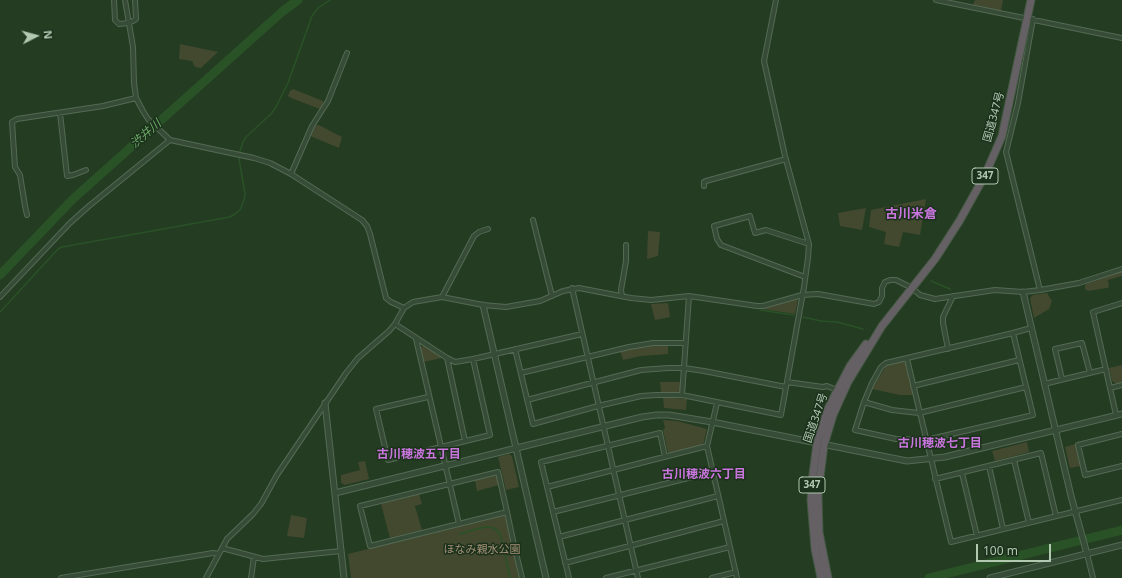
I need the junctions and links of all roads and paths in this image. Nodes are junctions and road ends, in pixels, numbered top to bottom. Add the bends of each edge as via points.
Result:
1 (114, 0) edge
2 (125, 0) edge
3 (135, 0) edge
4 (776, 0) edge
5 (936, 0) edge
6 (1031, 0) edge
7 (1030, 19) junction
8 (128, 23) junction
9 (1122, 38) edge
10 (347, 53) dead end
11 (136, 98) junction
12 (60, 113) junction
13 (169, 140) junction
14 (786, 159) junction
15 (86, 170) dead end
16 (291, 174) junction
17 (704, 186) dead end
18 (27, 215) dead end
19 (533, 220) dead end
20 (488, 229) dead end
21 (809, 244) junction
22 (626, 245) dead end
23 (1122, 269) edge
24 (805, 277) junction
25 (572, 288) junction
26 (912, 288) junction
27 (1040, 290) junction
28 (1023, 292) junction
29 (802, 295) junction
30 (552, 296) junction
31 (622, 296) junction
32 (689, 296) junction
33 (953, 296) junction
34 (0, 297) edge
35 (442, 297) junction
36 (1122, 303) edge
37 (483, 305) junction
38 (404, 308) junction
39 (395, 324) junction
40 (882, 326) junction
41 (1031, 328) junction
42 (1013, 333) junction
43 (582, 334) junction
44 (416, 338) junction
45 (685, 343) junction
46 (515, 349) junction
47 (948, 349) junction
48 (494, 354) junction
49 (587, 356) junction
50 (447, 358) junction
51 (473, 359) junction
52 (907, 359) junction
53 (1019, 360) junction
54 (684, 368) junction
55 (1106, 369) junction
56 (521, 373) junction
57 (1090, 373) junction
58 (1062, 380) junction
59 (593, 382) junction
60 (787, 382) junction
61 (1044, 384) junction
62 (1122, 385) edge
63 (913, 386) junction
64 (786, 387) junction
65 (1026, 387) junction
66 (1110, 388) junction
67 (838, 390) junction
68 (682, 395) junction
69 (428, 396) junction
70 (527, 400) junction
71 (717, 402) junction
72 (864, 402) junction
73 (325, 403) junction
74 (598, 406) junction
75 (919, 413) junction
76 (1119, 414) edge
77 (712, 422) junction
78 (603, 427) junction
79 (1055, 430) junction
80 (1122, 434) edge
81 (926, 440) junction
82 (465, 441) junction
83 (821, 444) junction
84 (608, 446) junction
85 (707, 446) junction
86 (440, 447) junction
87 (516, 449) junction
88 (666, 456) junction
89 (930, 459) junction
90 (1014, 460) junction
91 (989, 466) junction
92 (1122, 466) edge
93 (444, 467) junction
94 (613, 470) junction
95 (712, 472) junction
96 (962, 473) junction
97 (935, 479) junction
98 (448, 484) junction
99 (547, 487) junction
100 (335, 493) junction
101 (619, 496) junction
102 (718, 496) junction
103 (1122, 500) edge
104 (1075, 511) junction
105 (507, 512) junction
106 (553, 512) junction
107 (1056, 516) junction
108 (624, 520) junction
109 (724, 521) junction
110 (1029, 523) junction
111 (458, 524) junction
112 (1003, 530) junction
113 (977, 536) junction
114 (559, 537) junction
115 (1122, 545) edge
116 (630, 546) junction
117 (730, 547) junction
118 (222, 548) junction
119 (341, 550) junction
120 (219, 554) junction
121 (1087, 554) junction
122 (254, 557) junction
123 (565, 563) junction
124 (636, 570) junction
125 (736, 572) junction
126 (61, 578) edge
127 (206, 578) edge
128 (251, 578) edge
129 (344, 578) edge
130 (522, 578) edge
131 (546, 578) edge
132 (569, 578) edge
133 (606, 578) edge
134 (638, 578) edge
135 (712, 578) edge
136 (737, 578) edge
137 (821, 578) edge
138 (828, 578) edge
139 (990, 578) edge
140 (1093, 578) edge

1 - 8 street via 115,20 119,24
2 - 8 street
3 - 8 street via 136,19
4 - 14 street via 764,61
5 - 7 street
6 - 7 highway, 国道347号 / 347
7 - 9 street
7 - 26 highway, 国道347号 / 347 via 1002,136 985,175 935,259
7 - 27 street via 1018,103 1006,152
8 - 11 street via 133,47
10 - 16 street via 328,101 312,126
11 - 12 street
11 - 13 street via 142,111
12 - 15 street via 67,176
12 - 18 street via 17,119 12,122 15,167 20,174
13 - 16 street via 270,163
13 - 34 street via 79,215
14 - 17 street via 706,181
14 - 21 street
16 - 38 street via 362,220 370,234 386,298
19 - 30 street
20 - 35 street via 476,234
21 - 24 street
21 - 24 street via 766,230 755,233 750,216 714,226 721,245
22 - 31 street
23 - 27 street via 1079,283
24 - 29 street
25 - 30 street
25 - 31 street
25 - 43 street
26 - 29 street via 896,280 885,282 879,302 874,304 818,294
26 - 33 street via 927,298
26 - 40 highway, 国道347号 / 347
27 - 28 street
28 - 33 street via 995,290
28 - 41 street
29 - 32 street via 763,306
29 - 60 street
30 - 37 street via 519,305
31 - 32 street via 651,300
32 - 45 street
33 - 47 street via 943,317
35 - 37 street
35 - 38 street via 413,302
36 - 55 street via 1094,312
37 - 48 street
38 - 39 street
39 - 44 street
39 - 73 street via 355,362
40 - 67 highway, 国道347号 / 347 via 850,366
40 - 83 highway, 国道347号 / 347 via 848,382
41 - 42 street
41 - 61 street
42 - 47 street
42 - 53 street
43 - 46 street
43 - 49 street
44 - 50 street
44 - 69 street
45 - 49 street via 653,343
45 - 54 street
46 - 48 street
46 - 56 street
47 - 52 street
48 - 51 street
48 - 87 street
49 - 56 street
49 - 59 street
50 - 51 street via 455,362
50 - 82 street
51 - 82 street via 490,435
52 - 63 street
52 - 72 street via 881,367
53 - 63 street
53 - 65 street
54 - 59 street via 641,370
54 - 64 street
54 - 68 street
55 - 57 street
55 - 66 street
56 - 70 street
57 - 58 street
57 - 58 street via 1082,342 1055,349
58 - 61 street
59 - 70 street
59 - 74 street
60 - 64 street
60 - 67 street via 823,388 827,386
61 - 79 street
62 - 66 street
63 - 75 street
64 - 71 street via 782,415
65 - 75 street
65 - 81 street via 1033,415
66 - 76 street
67 - 83 highway, 国道347号 / 347 via 828,409
68 - 71 street
68 - 74 street via 641,396
69 - 86 street
69 - 86 street via 376,409 388,460
70 - 74 street via 532,424
71 - 77 street
72 - 75 street via 892,410
72 - 81 street via 855,430 896,439
73 - 100 street
73 - 118 street via 276,475 261,504 227,539
74 - 78 street
75 - 81 street
76 - 79 street
77 - 78 street via 662,415 642,417
77 - 83 street
77 - 85 street
78 - 84 street
78 - 87 street
79 - 89 street via 945,458
79 - 104 street
80 - 92 street via 1078,445 1085,475
81 - 89 street
82 - 86 street
83 - 89 street via 907,461
83 - 137 highway, 国道347号 / 347 via 813,474 811,500 815,549
83 - 138 highway, 国道347号 / 347 via 819,532
84 - 88 street via 660,433
84 - 94 street
84 - 99 street via 541,462
85 - 88 street
85 - 95 street
86 - 93 street
87 - 93 street
87 - 131 street
88 - 94 street
89 - 97 street
90 - 91 street
90 - 107 street via 1041,453
90 - 110 street
91 - 96 street
91 - 112 street
93 - 98 street
93 - 100 street
94 - 99 street
94 - 101 street
95 - 101 street
95 - 102 street
96 - 97 street
96 - 113 street
97 - 113 street via 951,542
98 - 105 street via 498,472
98 - 111 street
98 - 111 street via 360,506 370,546
99 - 106 street
100 - 119 street
101 - 106 street
101 - 108 street
102 - 108 street
102 - 109 street
103 - 104 street
104 - 107 street
104 - 121 street
105 - 111 street
105 - 130 street
106 - 114 street
107 - 110 street
108 - 114 street
108 - 116 street
109 - 116 street
109 - 117 street
110 - 112 street
112 - 113 street
114 - 123 street
115 - 121 street
116 - 123 street
116 - 124 street
117 - 124 street
117 - 125 street
118 - 120 street
118 - 122 street
119 - 122 street
119 - 129 street
120 - 126 street
120 - 127 street
121 - 139 street
121 - 140 street
122 - 128 street
123 - 132 street
124 - 133 street
124 - 134 street
125 - 135 street
125 - 136 street

